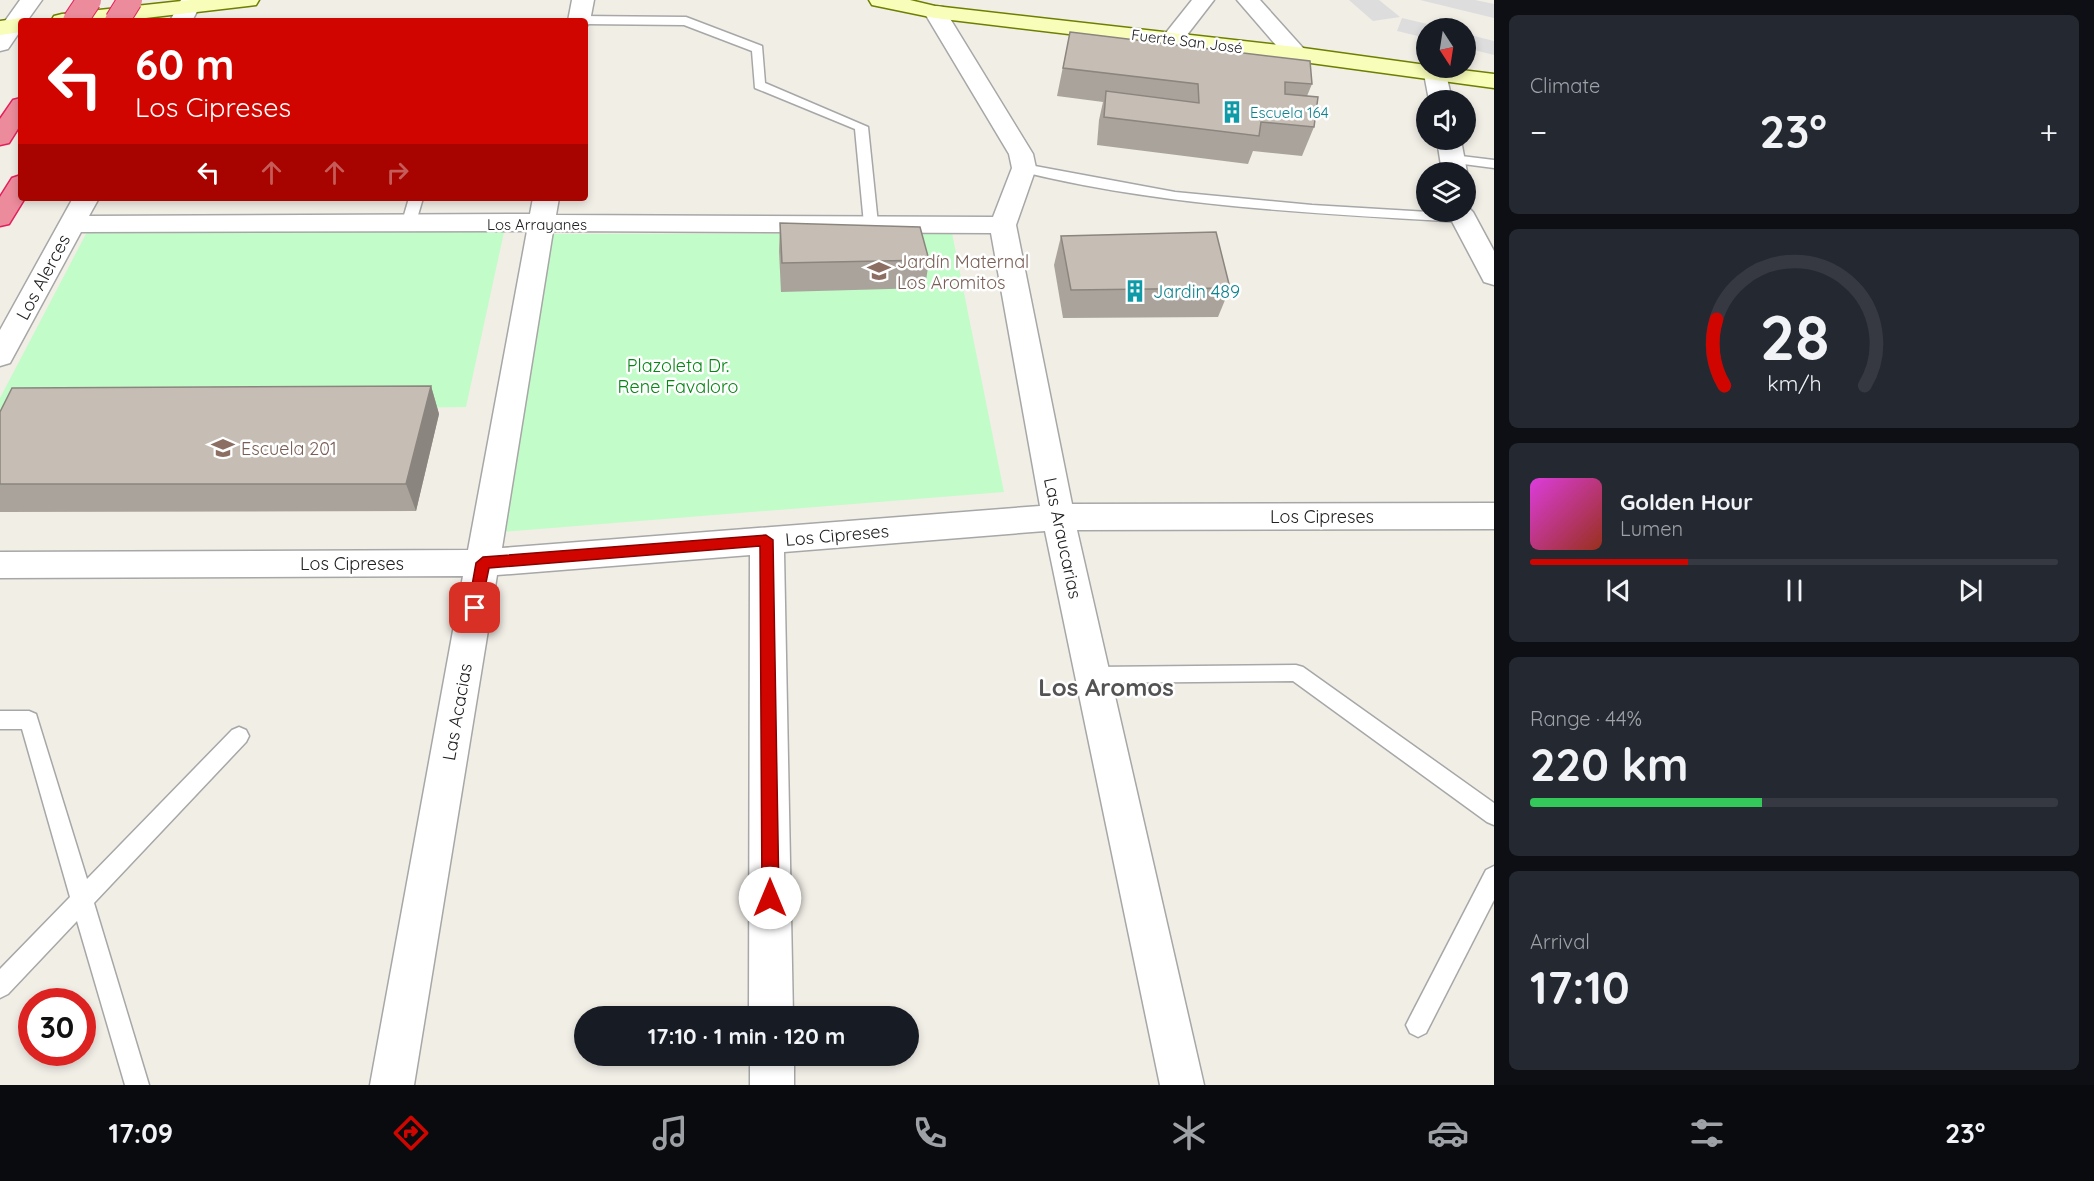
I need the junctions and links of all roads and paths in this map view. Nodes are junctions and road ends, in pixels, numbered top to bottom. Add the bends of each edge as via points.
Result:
1 (31, 0) edge
2 (89, 0) edge
3 (130, 0) edge
4 (248, 0) edge
5 (583, 0) edge
6 (880, 0) edge
7 (1203, 0) edge
8 (1248, 0) edge
9 (187, 9) edge
10 (935, 12) junction
11 (77, 18) edge
12 (93, 18) edge
13 (119, 18) edge
14 (580, 18) edge
15 (588, 21) edge
16 (11, 26) edge
17 (1172, 39) junction
18 (0, 44) edge
19 (1296, 54) junction
20 (1416, 71) edge
21 (1469, 78) edge
22 (1494, 81) edge
23 (18, 110) edge
24 (0, 138) edge
25 (1452, 157) edge
26 (1494, 164) edge
27 (1024, 168) junction
28 (18, 188) edge
29 (84, 201) edge
30 (412, 210) edge
31 (544, 211) edge
32 (1416, 213) edge
33 (0, 218) edge
34 (1465, 222) edge
35 (71, 224) junction
36 (871, 224) junction
37 (1004, 225) junction
38 (1491, 267) edge
39 (0, 356) edge
40 (1494, 516) edge
41 (1058, 518) junction
42 (766, 540) junction
43 (483, 563) junction
44 (0, 565) edge
45 (1094, 675) junction
46 (0, 720) edge
47 (239, 736) dead end
48 (1494, 815) edge
49 (1494, 877) edge
50 (83, 901) junction
51 (0, 986) edge
52 (771, 1006) edge
53 (1418, 1025) dead end
54 (772, 1066) edge
55 (137, 1085) edge
56 (392, 1085) edge
57 (772, 1085) edge
58 (1182, 1085) edge

1 - 16 street
2 - 11 highway, bridge
3 - 13 highway, bridge
4 - 9 street
5 - 14 street
6 - 10 street, Fuerte San José
7 - 17 street
8 - 19 street
9 - 12 street
10 - 17 street, Fuerte San José
10 - 27 street via 1021,154
15 - 36 lane via 686,21 758,49 759,85 861,127
16 - 18 street
17 - 19 street, Fuerte San José
19 - 20 street, Fuerte San José
21 - 22 street, Fuerte San José
23 - 24 highway
25 - 26 lane
27 - 32 lane via 1175,196 1312,209
27 - 37 street, Las Araucarias
28 - 33 highway
29 - 35 street, Los Alerces
30 - 31 street, Los Arrayanes
30 - 35 street, Los Arrayanes
31 - 36 street, Los Arrayanes
31 - 43 street, Las Acacias
34 - 38 street
35 - 39 street, Los Alerces
36 - 37 street, Los Arrayanes
37 - 41 street, Las Araucarias
40 - 41 street, Los Cipreses
41 - 42 street, Los Cipreses
41 - 45 street, Las Araucarias
42 - 43 street, Los Cipreses
42 - 52 street
43 - 44 street, Los Cipreses
43 - 56 street, Las Acacias
45 - 48 lane via 1296,673
45 - 58 street, Las Araucarias
46 - 50 lane via 29,720
47 - 50 lane
49 - 53 lane
50 - 51 lane
50 - 55 lane
54 - 57 street

